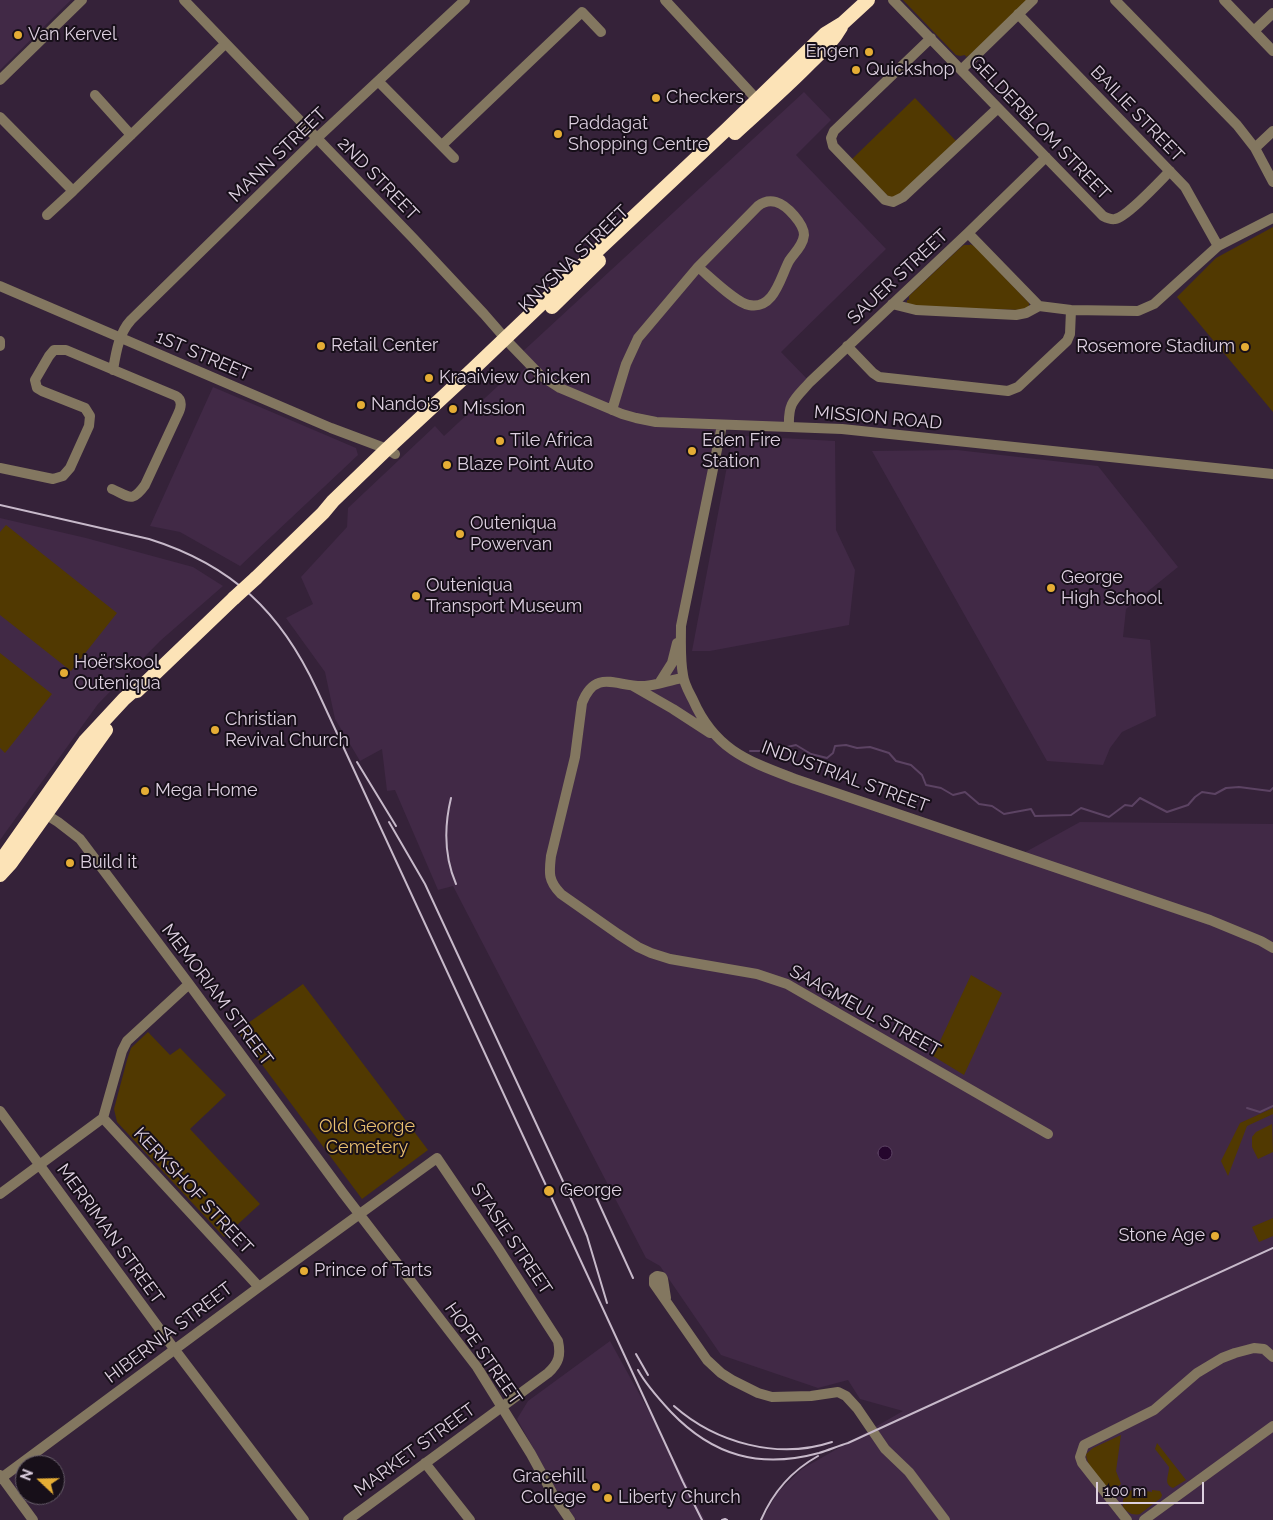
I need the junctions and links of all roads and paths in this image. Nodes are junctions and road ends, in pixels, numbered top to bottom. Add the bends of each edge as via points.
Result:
1 (82, 0) edge
2 (184, 0) edge
3 (465, 0) edge
4 (665, 0) edge
5 (868, 0) edge
6 (893, 0) edge
7 (1033, 0) edge
8 (1115, 0) edge
9 (1224, 0) edge
10 (1273, 13) edge
11 (1018, 14) junction
12 (1254, 31) junction
13 (601, 32) dead end
14 (931, 38) junction
15 (225, 44) junction
16 (1273, 51) edge
17 (961, 70) junction
18 (0, 80) edge
19 (378, 81) junction
20 (94, 95) dead end
21 (760, 103) junction
22 (998, 108) junction
23 (0, 117) edge
24 (1273, 131) edge
25 (131, 135) junction
26 (317, 138) junction
27 (442, 145) junction
28 (1255, 148) junction
29 (1046, 157) junction
30 (454, 158) dead end
31 (1170, 171) junction
32 (1273, 182) edge
33 (73, 191) junction
34 (47, 215) dead end
35 (1273, 218) edge
36 (968, 233) junction
37 (1218, 246) junction
38 (698, 266) junction
39 (0, 286) edge
40 (892, 304) junction
41 (1039, 306) junction
42 (1071, 310) junction
43 (120, 339) junction
44 (0, 341) edge
45 (508, 342) junction
46 (0, 346) edge
47 (847, 346) junction
48 (113, 370) junction
49 (612, 410) junction
50 (722, 425) junction
51 (789, 428) junction
52 (391, 451) junction
53 (0, 468) edge
54 (1273, 474) edge
55 (112, 489) dead end
56 (681, 626) junction
57 (683, 678) junction
58 (660, 682) junction
59 (630, 685) junction
60 (719, 739) junction
61 (42, 811) junction
62 (0, 862) edge
63 (0, 875) edge
64 (1273, 948) edge
65 (190, 984) junction
66 (0, 1111) edge
67 (103, 1118) junction
68 (1048, 1134) dead end
69 (39, 1164) junction
70 (0, 1194) edge
71 (358, 1213) junction
72 (258, 1287) junction
73 (666, 1298) dead end
74 (175, 1350) junction
75 (1273, 1357) edge
76 (501, 1407) junction
77 (1273, 1426) edge
78 (1273, 1434) edge
79 (425, 1463) junction
80 (1, 1477) edge
81 (33, 1520) edge
82 (304, 1520) edge
83 (348, 1520) edge
84 (470, 1520) edge
85 (570, 1520) edge
86 (945, 1520) edge
87 (1127, 1520) edge
88 (1144, 1520) edge
89 (1155, 1520) edge

1 - 18 street
2 - 15 street, 2ND STREET
3 - 19 street, MANN STREET
4 - 21 street
5 - 21 highway, KNYSNA STREET via 843,23 822,52
6 - 14 street, GELDERBLOM STREET
7 - 11 street
8 - 28 street via 1237,125
9 - 12 street
10 - 12 street
11 - 17 street
11 - 31 street, BAILIE STREET
12 - 16 street
13 - 27 street via 582,12
14 - 17 street, GELDERBLOM STREET
14 - 22 street via 834,132 831,138 833,146 885,200 893,202 903,197
15 - 25 street
15 - 26 street, 2ND STREET
17 - 22 street, GELDERBLOM STREET
19 - 26 street, MANN STREET
19 - 27 street
20 - 25 street
21 - 45 highway, KNYSNA STREET via 660,202
22 - 29 street, GELDERBLOM STREET
23 - 33 street
24 - 28 street
25 - 33 street
26 - 43 street, MANN STREET via 125,326
26 - 45 street, 2ND STREET
27 - 30 street
28 - 32 street
29 - 31 street, GELDERBLOM STREET via 1100,214 1111,219 1125,214
29 - 36 street, SAUER STREET
31 - 37 street, BAILIE STREET via 1190,195
33 - 34 street
35 - 37 street
36 - 40 street, SAUER STREET
36 - 41 street
37 - 42 street via 1146,308 1120,312
38 - 38 street via 741,303 749,306 762,304 775,292 789,261 801,246 803,229 782,204 763,202
38 - 49 street via 638,338
39 - 43 street, 1ST STREET
40 - 41 street via 916,310 1016,315
40 - 47 street, SAUER STREET
41 - 42 street
42 - 47 street via 1067,341 1018,386 1008,391 879,377
43 - 48 street, MANN STREET
43 - 52 street, 1ST STREET
44 - 46 street
45 - 49 street, MISSION ROAD via 552,383
45 - 52 highway, KNYSNA STREET via 472,371
47 - 51 street, SAUER STREET via 792,402
48 - 53 street via 66,350 54,350 36,375 35,384 42,391 85,408 90,416 89,426 70,468 63,476 53,479
48 - 55 street via 176,396 181,408 138,495 128,496
49 - 50 street, MISSION ROAD via 651,421
50 - 51 street, MISSION ROAD
50 - 56 street, INDUSTRIAL STREET
51 - 54 street, MISSION ROAD via 842,429
52 - 61 highway, KNYSNA STREET, bridge via 333,501 138,691
56 - 57 street, INDUSTRIAL STREET
56 - 58 street via 672,663
57 - 58 street, SAAGMEUL STREET
57 - 60 street, INDUSTRIAL STREET via 697,709
58 - 59 street, SAAGMEUL STREET
59 - 60 street via 673,708
59 - 68 street, SAAGMEUL STREET via 613,681 598,683 587,691 582,703 575,757 549,869 553,886 618,934 651,953 757,974 787,984
60 - 64 street, INDUSTRIAL STREET via 752,762 795,779 1210,920
61 - 62 highway
61 - 63 highway via 11,863
61 - 65 street, MEMORIAM STREET via 80,839
65 - 67 street via 127,1041
65 - 71 street, MEMORIAM STREET
66 - 69 street, MERRIMAN STREET
67 - 69 street
67 - 72 street, KERKSHOF STREET
69 - 70 street
69 - 74 street, MERRIMAN STREET
71 - 72 street, HIBERNIA STREET
71 - 76 street, HOPE STREET via 477,1367
71 - 76 street, STASIE STREET via 437,1158 558,1341 560,1352 556,1366
72 - 74 street, HIBERNIA STREET
73 - 86 street via 707,1360 721,1373 747,1388 772,1397 842,1393
74 - 80 street, HIBERNIA STREET
74 - 82 street, MERRIMAN STREET
75 - 87 street via 1254,1348 1222,1358 1197,1373 1154,1410 1084,1445 1080,1457 1082,1463
76 - 79 street, MARKET STREET
76 - 85 street, HOPE STREET
77 - 88 street
78 - 89 street
79 - 83 street, MARKET STREET
79 - 84 street
80 - 81 street

